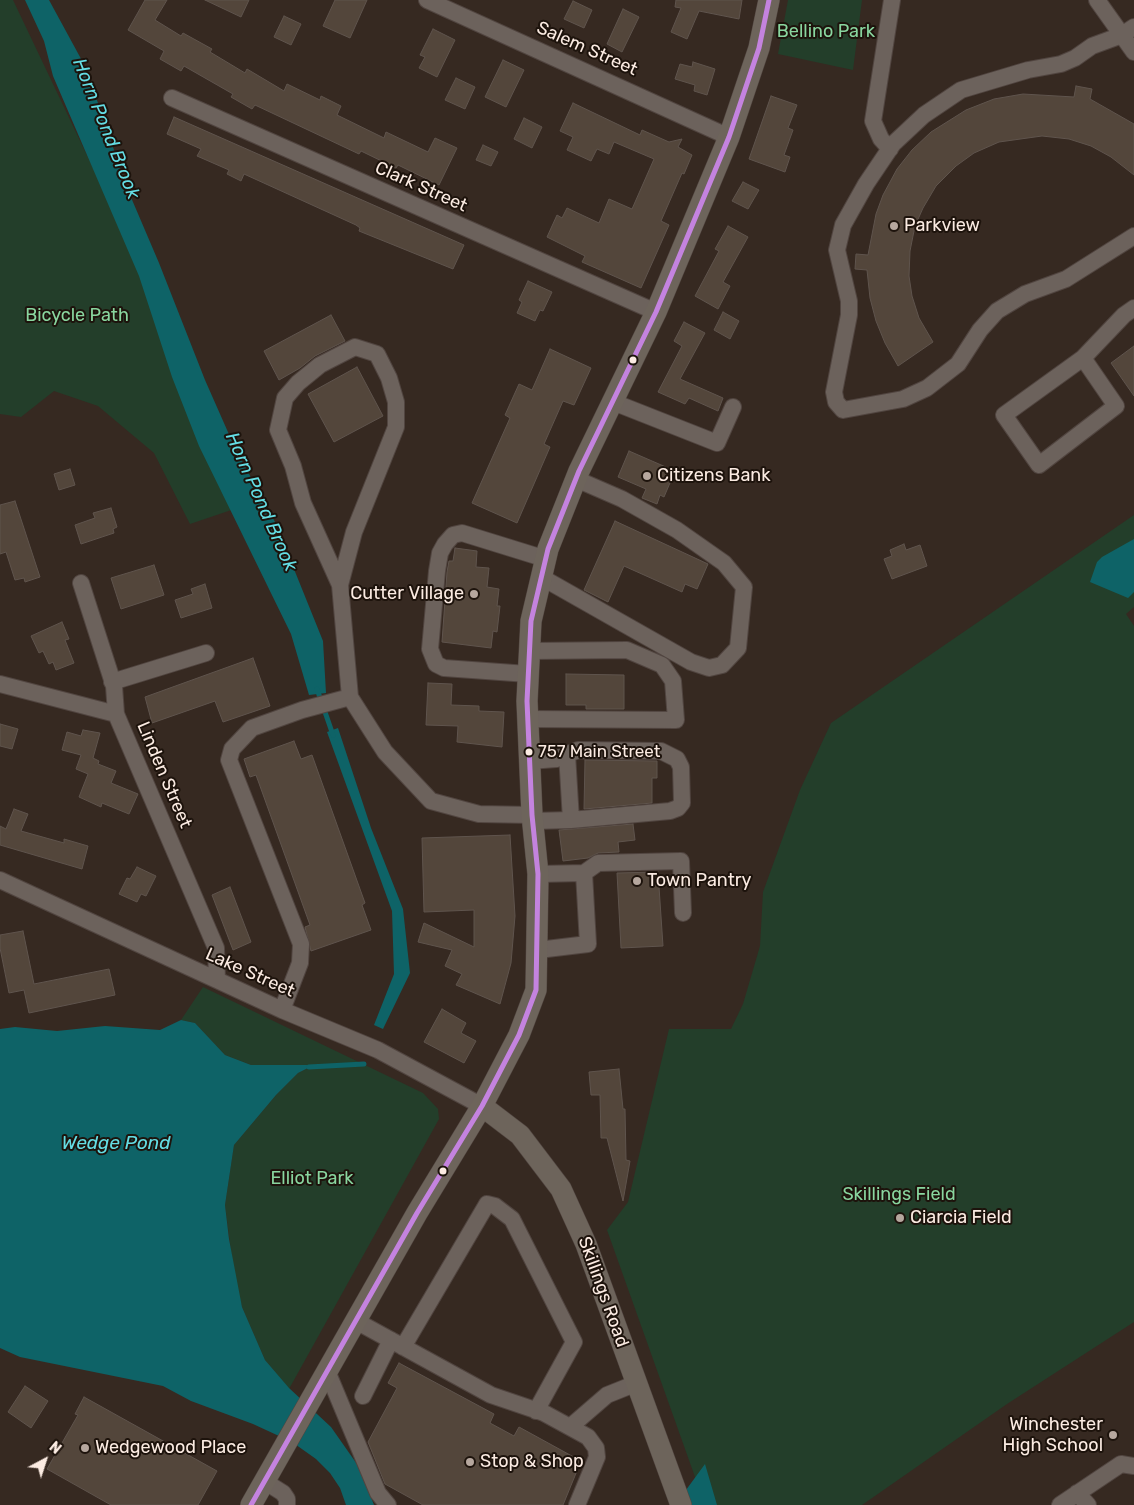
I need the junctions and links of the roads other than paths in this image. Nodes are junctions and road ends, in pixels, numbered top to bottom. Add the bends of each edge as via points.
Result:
1 (428, 0) edge
2 (769, 0) edge
3 (892, 0) edge
4 (1097, 0) edge
5 (1128, 31) edge
6 (1134, 52) edge
7 (172, 98) dead end
8 (729, 137) junction
9 (890, 149) junction
10 (1134, 236) edge
11 (1134, 308) edge
12 (656, 312) junction
13 (1083, 358) junction
14 (613, 402) junction
15 (733, 407) dead end
16 (576, 480) junction
17 (544, 568) junction
18 (81, 583) dead end
19 (340, 585) junction
20 (529, 651) junction
21 (206, 653) dead end
22 (528, 674) junction
23 (112, 682) junction
24 (0, 684) edge
25 (350, 697) junction
26 (116, 714) junction
27 (528, 719) junction
28 (567, 754) junction
29 (529, 761) junction
30 (532, 818) junction
31 (571, 820) junction
32 (584, 873) junction
33 (538, 874) junction
34 (0, 880) edge
35 (683, 914) dead end
36 (538, 950) junction
37 (217, 980) junction
38 (282, 1010) junction
39 (482, 1106) junction
40 (356, 1321) junction
41 (397, 1344) junction
42 (327, 1371) junction
43 (637, 1383) junction
44 (363, 1396) dead end
45 (536, 1411) junction
46 (570, 1427) junction
47 (1134, 1466) edge
48 (264, 1481) junction
49 (1083, 1499) edge
50 (679, 1500) edge
51 (287, 1502) edge
52 (251, 1505) edge
53 (388, 1505) edge
54 (577, 1505) edge
55 (1060, 1505) edge

1 - 8 street, Salem Street
2 - 8 main road via 759,48
3 - 9 street via 873,121 881,139
4 - 5 street
5 - 6 street
5 - 9 street via 1061,64 961,90 924,115
7 - 12 street, Clark Street
8 - 12 main road
9 - 10 street via 843,225 837,250 849,301 834,392 836,402 843,410 903,399 926,388 958,364 997,311 1026,294 1066,279
11 - 13 street
12 - 14 main road
13 - 13 street via 1004,416 1039,465 1116,406
14 - 15 street via 717,443
14 - 16 main road
16 - 17 main road
16 - 17 street via 622,499 677,530 724,563 744,587 738,648 722,665 709,668 683,657
17 - 20 main road via 531,621
17 - 22 street via 462,533 453,535 445,544 437,571 430,649 436,664 444,668
18 - 23 street, Linden Street
19 - 19 street via 303,504 293,466 278,430 286,398 298,383 320,365 355,347 377,354 390,378 396,402 396,427 354,532
19 - 25 street
20 - 22 main road
20 - 27 street via 627,650 662,665 673,681 676,720
21 - 23 street
22 - 27 main road
23 - 26 street, Linden Street
24 - 26 street
25 - 30 street via 385,752 432,801 479,814
25 - 38 street via 252,728 232,749 230,760 301,944 300,963
26 - 37 street, Linden Street via 216,948
27 - 29 main road
28 - 29 street via 556,759
28 - 31 street
28 - 31 street via 578,750 661,751 677,759 681,767 682,803 678,808
29 - 30 main road
30 - 31 street
30 - 33 main road
32 - 33 street
32 - 35 street via 598,863 682,861
32 - 36 street via 588,944
33 - 36 main road
34 - 37 street, Lake Street
36 - 39 main road via 536,990 519,1035
37 - 38 street, Lake Street
38 - 39 street, Lake Street via 378,1050
39 - 40 main road
39 - 43 main road, Skillings Road via 520,1135 561,1189 586,1244
40 - 41 street
40 - 42 main road
41 - 44 street
41 - 45 street via 491,1395
41 - 45 street via 487,1204 495,1206 512,1219 574,1342
42 - 48 main road
42 - 53 street via 378,1493
43 - 46 street via 606,1395
43 - 50 main road, Skillings Road
45 - 46 street
46 - 54 street via 588,1437 597,1452 596,1463
47 - 49 street via 1121,1464
48 - 51 street via 283,1493
48 - 52 main road
49 - 55 street

